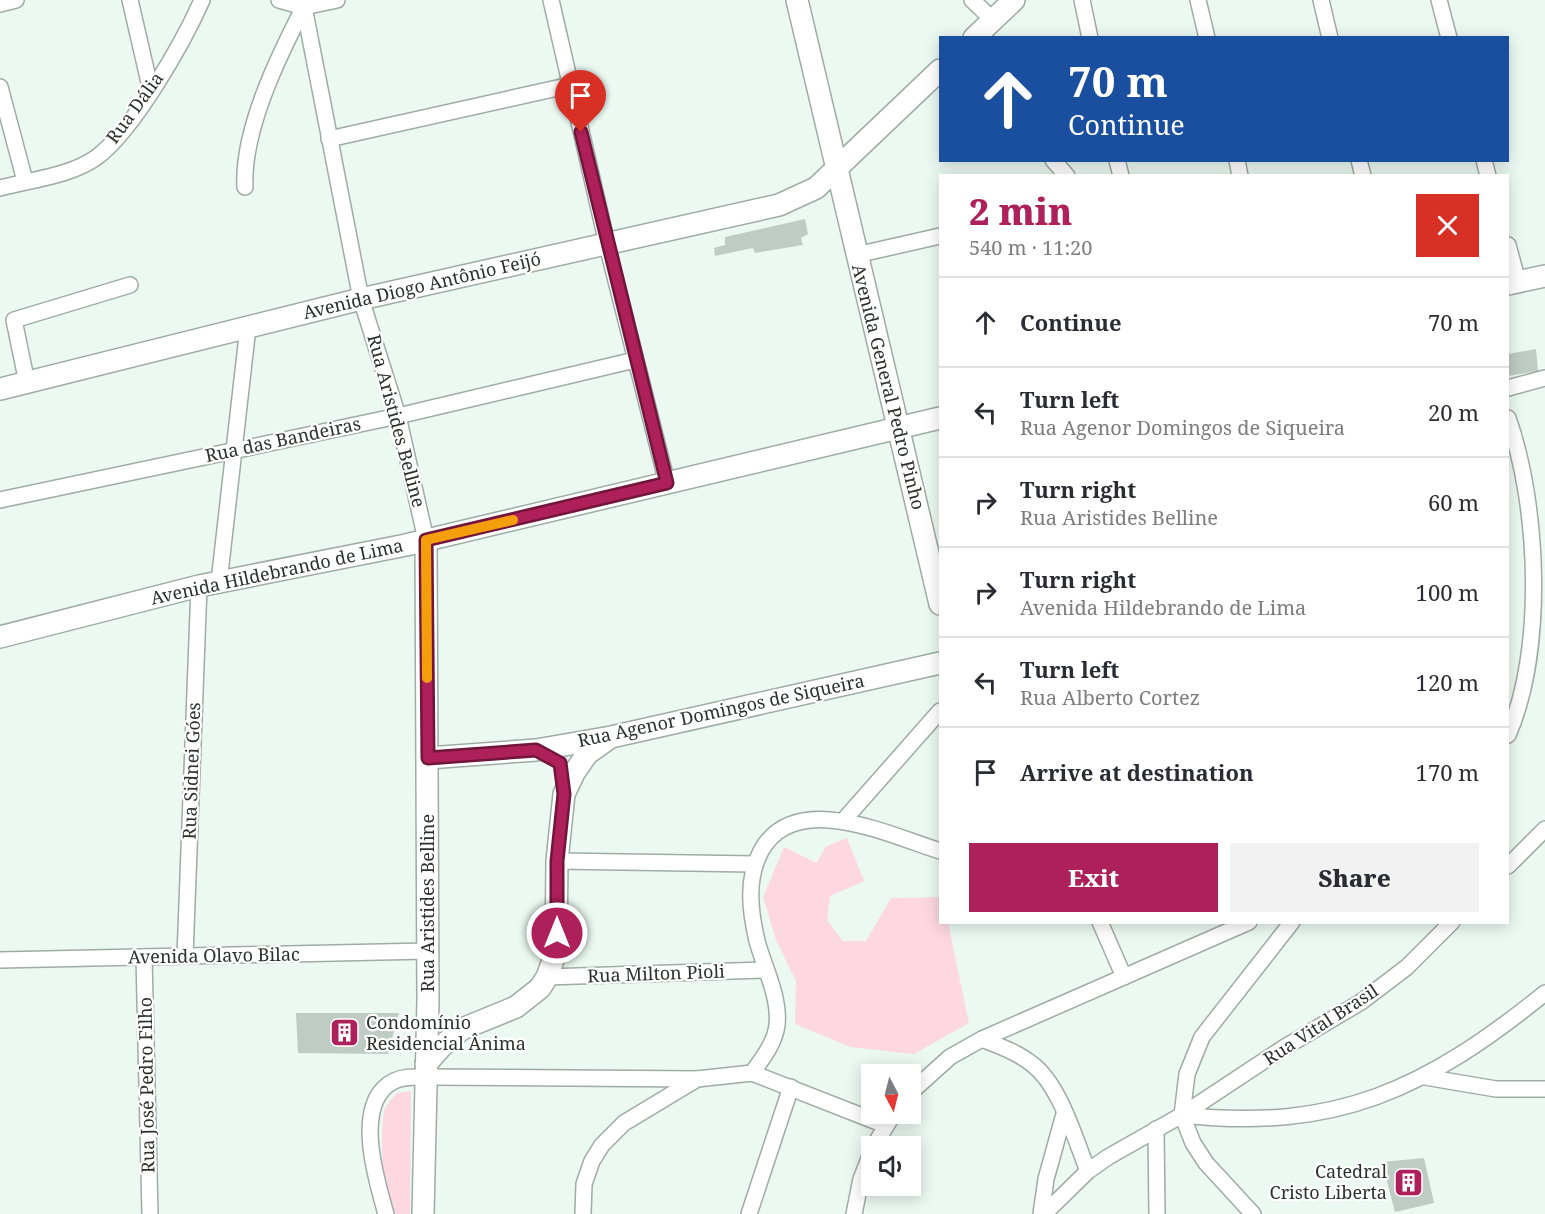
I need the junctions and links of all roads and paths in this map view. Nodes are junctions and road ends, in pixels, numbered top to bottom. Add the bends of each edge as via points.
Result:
1 (16, 0) edge
2 (130, 0) edge
3 (202, 0) edge
4 (279, 0) edge
5 (337, 0) edge
6 (551, 0) edge
7 (797, 0) edge
8 (972, 0) edge
9 (1014, 0) edge
10 (1082, 0) edge
11 (1198, 0) edge
12 (1322, 0) edge
13 (1439, 0) edge
14 (0, 4) edge
15 (305, 4) edge
16 (993, 20) junction
17 (976, 36) edge
18 (1090, 36) edge
19 (1207, 36) edge
20 (1330, 36) edge
21 (1448, 36) edge
22 (939, 71) edge
23 (571, 85) junction
24 (0, 87) edge
25 (151, 91) junction
26 (329, 139) junction
27 (1055, 162) edge
28 (836, 171) junction
29 (1065, 174) edge
30 (25, 181) junction
31 (245, 187) dead end
32 (0, 188) edge
33 (939, 236) edge
34 (607, 242) junction
35 (1509, 253) edge
36 (856, 255) junction
37 (1545, 276) edge
38 (1513, 283) edge
39 (130, 285) dead end
40 (361, 299) junction
41 (248, 327) junction
42 (635, 360) junction
43 (1545, 378) edge
44 (27, 383) junction
45 (1509, 388) edge
46 (0, 389) edge
47 (398, 416) junction
48 (939, 418) edge
49 (1509, 421) edge
50 (898, 428) junction
51 (233, 450) junction
52 (667, 483) junction
53 (0, 500) edge
54 (426, 540) junction
55 (936, 565) edge
56 (209, 584) junction
57 (939, 594) edge
58 (0, 637) edge
59 (939, 663) edge
60 (939, 712) edge
61 (1509, 732) edge
62 (611, 737) junction
63 (536, 750) junction
64 (428, 758) junction
65 (564, 794) junction
66 (843, 821) junction
67 (1545, 829) edge
68 (939, 851) edge
69 (557, 861) junction
70 (755, 864) junction
71 (1509, 865) edge
72 (1101, 924) edge
73 (1238, 924) edge
74 (1291, 924) edge
75 (1450, 924) edge
76 (1212, 929) edge
77 (428, 951) junction
78 (185, 956) junction
79 (144, 957) junction
80 (0, 960) edge
81 (766, 970) junction
82 (547, 977) junction
83 (1124, 978) junction
84 (1545, 993) edge
85 (428, 1000) junction
86 (462, 1029) junction
87 (982, 1039) junction
88 (426, 1071) junction
89 (752, 1073) junction
90 (1425, 1077) junction
91 (697, 1079) junction
92 (921, 1083) edge
93 (790, 1087) junction
94 (1545, 1089) edge
95 (861, 1110) edge
96 (1064, 1114) junction
97 (1182, 1115) junction
98 (1156, 1129) junction
99 (1088, 1171) junction
100 (861, 1179) edge
101 (150, 1214) edge
102 (387, 1214) edge
103 (423, 1214) edge
104 (583, 1214) edge
105 (749, 1214) edge
106 (854, 1214) edge
107 (1042, 1214) edge
108 (1157, 1214) edge
109 (1253, 1214) edge

1 - 14 street
2 - 25 street
3 - 25 street, Rua Dália via 191,26
4 - 15 street
5 - 15 street
6 - 23 street
7 - 28 street, Avenida General Pedro Pinho
8 - 16 street
9 - 16 street
10 - 18 street
11 - 19 street
12 - 20 street
13 - 21 street
15 - 26 street, Rua Aristides Belline
15 - 31 street via 272,72 248,151
16 - 17 street
22 - 28 street, Avenida Diogo Antônio Feijó
23 - 26 street
23 - 34 street
24 - 30 street
25 - 30 street, Rua Dália via 118,136 96,158 63,172
26 - 40 street, Rua Aristides Belline
27 - 29 street
28 - 34 street, Avenida Diogo Antônio Feijó via 816,188 779,205
28 - 36 street, Avenida General Pedro Pinho
30 - 32 street, Rua Dália
33 - 36 street
34 - 40 street, Avenida Diogo Antônio Feijó
34 - 42 street
35 - 38 street
36 - 50 street, Avenida General Pedro Pinho
37 - 38 street
39 - 44 street via 14,320
40 - 41 street, Avenida Diogo Antônio Feijó
40 - 47 street, Rua Aristides Belline
41 - 44 street, Avenida Diogo Antônio Feijó
41 - 51 street, Rua Sidnei Góes
42 - 47 street, Rua das Bandeiras
42 - 52 street
43 - 45 street
44 - 46 street, Avenida Diogo Antônio Feijó
47 - 51 street, Rua das Bandeiras
47 - 54 street, Rua Aristides Belline
48 - 50 street, Avenida Hildebrando de Lima
49 - 61 street via 1535,533 1537,593 1532,658
50 - 52 street, Avenida Hildebrando de Lima
50 - 55 street, Avenida General Pedro Pinho
51 - 53 street, Rua das Bandeiras
51 - 56 street, Rua Sidnei Góes
52 - 54 street, Avenida Hildebrando de Lima
54 - 56 street, Avenida Hildebrando de Lima
54 - 64 street, Rua Aristides Belline
55 - 57 street, Avenida General Pedro Pinho
56 - 58 street, Avenida Hildebrando de Lima
56 - 78 street, Rua Sidnei Góes
59 - 62 street, Rua Agenor Domingos de Siqueira
60 - 66 street
62 - 63 street, Rua Agenor Domingos de Siqueira
62 - 65 street via 587,754
63 - 64 street, Rua Agenor Domingos de Siqueira
63 - 65 street via 560,763
64 - 77 street, Rua Aristides Belline
65 - 69 street
66 - 68 street
66 - 70 street via 809,819 790,823 773,833
67 - 71 street
69 - 70 street
69 - 82 street via 557,943
70 - 81 street via 752,916
72 - 83 street
73 - 76 street
74 - 97 street via 1202,1037 1187,1074
75 - 97 street, Rua Vital Brasil via 1407,967 1361,1002
76 - 83 street
77 - 78 street, Avenida Olavo Bilac
77 - 85 street, Rua Aristides Belline
78 - 79 street, Avenida Olavo Bilac
79 - 80 street, Avenida Olavo Bilac
79 - 101 street, Rua José Pedro Filho
81 - 82 street, Rua Milton Pioli
81 - 89 street via 777,1006 777,1028
82 - 86 street via 540,988 516,1006
83 - 87 street
84 - 90 street via 1465,1053
85 - 86 street via 437,1017
85 - 88 street, Rua Aristides Belline
86 - 88 street via 441,1047
87 - 92 street via 951,1057
87 - 96 street via 1021,1056 1041,1071
88 - 91 street
88 - 102 street via 394,1082 383,1089 374,1103 373,1163
88 - 103 street, Rua Aristides Belline
89 - 91 street
89 - 93 street
90 - 94 street via 1496,1089
90 - 97 street via 1350,1107 1301,1115 1229,1120
91 - 104 street via 624,1123 602,1144 584,1184
93 - 95 street
93 - 105 street
96 - 99 street
96 - 107 street via 1046,1179
97 - 98 street, Rua Vital Brasil
97 - 109 street via 1206,1163
98 - 99 street, Rua Vital Brasil
98 - 108 street
99 - 107 street, Rua Vital Brasil
100 - 106 street

